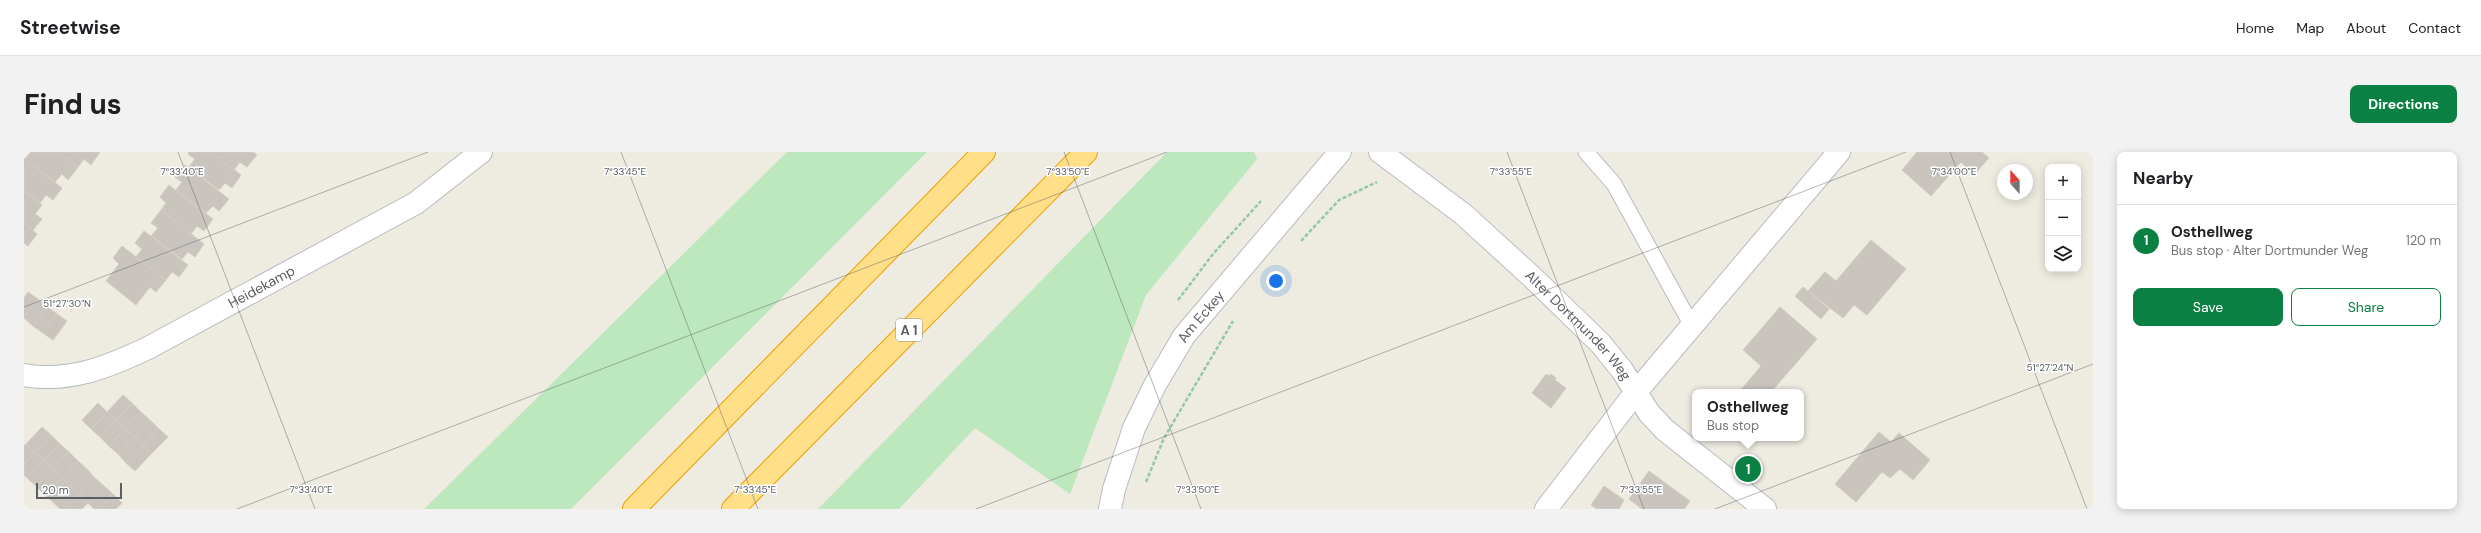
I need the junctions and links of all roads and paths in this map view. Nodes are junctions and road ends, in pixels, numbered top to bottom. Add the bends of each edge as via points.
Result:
1 (481, 152) edge
2 (984, 152) edge
3 (1086, 152) edge
4 (1340, 152) edge
5 (1586, 152) edge
6 (1839, 152) edge
7 (1388, 157) edge
8 (1298, 245) dead end
9 (1235, 318) dead end
10 (1692, 326) junction
11 (24, 375) edge
12 (1636, 392) junction
13 (1145, 484) dead end
14 (634, 509) edge
15 (733, 509) edge
16 (1110, 509) edge
17 (1546, 509) edge
18 (1765, 509) edge

1 - 11 street, Heidekamp via 416,203 148,348 102,369 72,376 41,378
2 - 14 highway
3 - 15 highway, A 1
4 - 16 street, Am Eckey via 1184,336 1155,385 1134,428
5 - 10 lane via 1614,184
6 - 10 street
7 - 8 path via 1374,185 1339,200
7 - 12 street, Alter Dortmunder Weg via 1463,214 1531,276 1600,343
9 - 13 path via 1164,438
10 - 12 street
12 - 17 street
12 - 18 street, Alter Dortmunder Weg via 1649,413 1665,430

